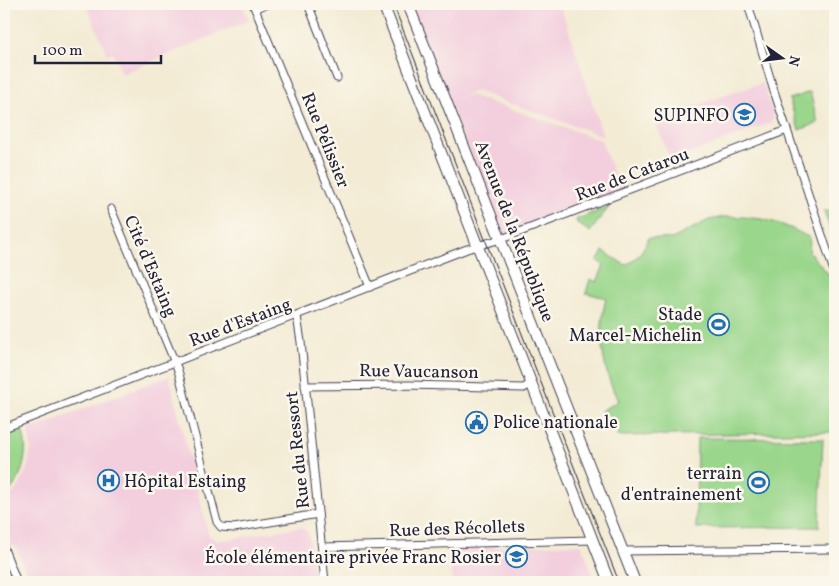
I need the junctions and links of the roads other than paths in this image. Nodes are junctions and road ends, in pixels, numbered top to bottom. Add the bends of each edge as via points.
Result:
1 (267, 4) edge
2 (308, 4) edge
3 (383, 4) edge
4 (408, 4) edge
5 (748, 4) edge
6 (254, 6) edge
7 (337, 78) dead end
8 (788, 130) junction
9 (111, 208) dead end
10 (500, 239) junction
11 (482, 245) junction
12 (835, 274) edge
13 (370, 287) junction
14 (297, 316) junction
15 (175, 363) junction
16 (531, 384) junction
17 (305, 386) junction
18 (4, 428) edge
19 (318, 514) junction
20 (592, 540) junction
21 (322, 547) junction
22 (4, 549) edge
23 (835, 549) edge
24 (622, 551) junction
25 (17, 582) edge
26 (325, 582) edge
27 (610, 582) edge
28 (635, 582) edge

1 - 6 street
2 - 7 street
3 - 11 main road
4 - 10 main road, Avenue de la République
5 - 8 street
6 - 13 street, Rue Pélissier
8 - 10 street, Rue de Catarou
8 - 12 street
9 - 15 street, Cité d'Estaing
10 - 11 street, Rue de Catarou
10 - 24 main road, Avenue de la République
11 - 13 street, Rue d'Estaing
11 - 16 main road
13 - 14 street, Rue d'Estaing
14 - 15 street, Rue d'Estaing
14 - 17 street, Rue du Ressort
15 - 18 street, Rue d'Estaing
15 - 19 street, Cité d'Estaing via 217,522 221,527 234,528
16 - 17 street, Rue Vaucanson via 524,388
16 - 20 main road
17 - 19 street, Rue du Ressort
19 - 21 street, Rue du Ressort
20 - 21 street, Rue des Récollets
20 - 27 main road
21 - 26 street, Rue du Ressort
22 - 25 street
23 - 24 street
24 - 28 main road, Avenue de la République

